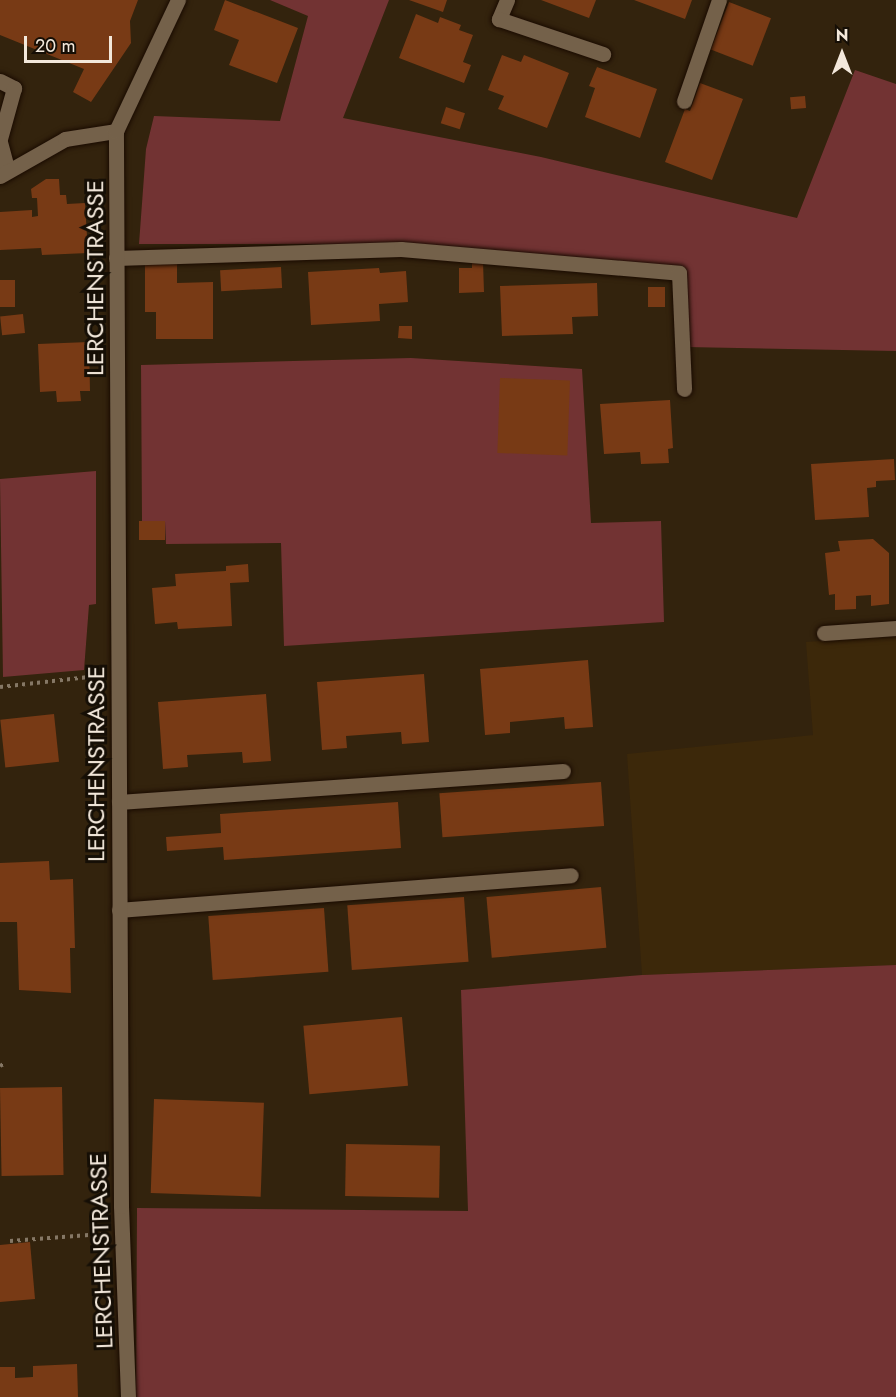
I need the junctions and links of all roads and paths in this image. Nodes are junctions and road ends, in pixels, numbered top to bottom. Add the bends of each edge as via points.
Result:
1 (178, 0) edge
2 (507, 0) edge
3 (719, 0) edge
4 (603, 54) dead end
5 (0, 81) edge
6 (684, 101) dead end
7 (116, 131) junction
8 (0, 141) edge
9 (4, 174) edge
10 (116, 258) junction
11 (684, 389) dead end
12 (896, 628) edge
13 (824, 633) dead end
14 (98, 675) dead end
15 (0, 687) edge
16 (563, 771) dead end
17 (119, 802) junction
18 (571, 875) dead end
19 (119, 910) junction
20 (6, 1063) dead end
21 (0, 1066) edge
22 (122, 1233) junction
23 (10, 1241) dead end
24 (128, 1397) edge

1 - 7 street
2 - 4 street via 499,19
3 - 6 street
5 - 8 street via 14,88
7 - 9 street via 65,139
7 - 10 street, LERCHENSTRASSE
8 - 9 street
10 - 11 street via 401,249 679,273
10 - 17 street, LERCHENSTRASSE
12 - 13 street
14 - 15 path
16 - 17 street
17 - 19 street, LERCHENSTRASSE
18 - 19 street
19 - 22 street, LERCHENSTRASSE
20 - 21 path
22 - 23 path
22 - 24 street, LERCHENSTRASSE

